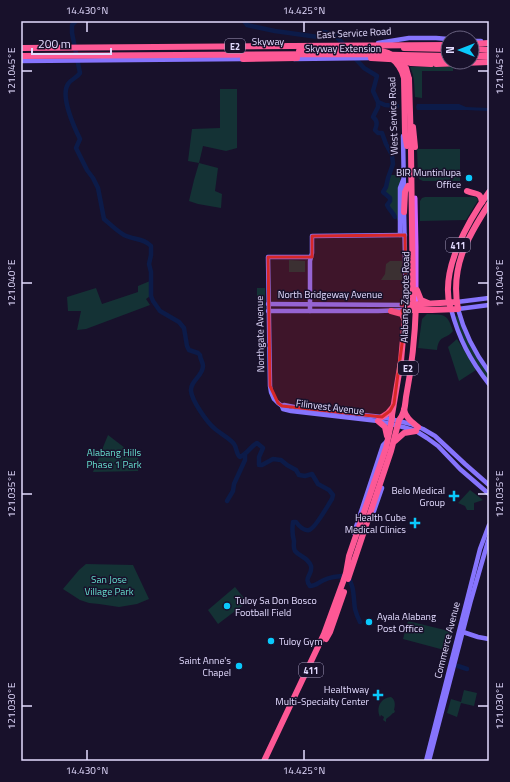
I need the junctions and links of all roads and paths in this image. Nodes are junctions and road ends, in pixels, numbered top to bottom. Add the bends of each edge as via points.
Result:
1 (440, 38) edge
2 (440, 44) edge
3 (440, 44) edge
4 (350, 46) junction
5 (440, 49) edge
6 (21, 51) edge
7 (380, 51) junction
8 (76, 53) junction
9 (352, 55) junction
10 (440, 56) edge
11 (390, 57) junction
12 (21, 60) edge
13 (440, 60) edge
14 (489, 61) edge
15 (406, 62) junction
16 (410, 148) junction
17 (403, 178) junction
18 (410, 186) junction
19 (467, 191) dead end
20 (489, 192) edge
21 (415, 198) joint
22 (482, 202) junction
23 (489, 204) edge
24 (404, 212) junction
25 (403, 235) junction
26 (311, 257) junction
27 (416, 290) junction
28 (406, 291) junction
29 (489, 298) edge
30 (268, 304) junction
31 (310, 304) junction
32 (489, 305) edge
33 (450, 306) junction
34 (457, 306) junction
35 (411, 307) junction
36 (432, 307) junction
37 (392, 308) junction
38 (268, 311) junction
39 (310, 311) junction
40 (405, 322) junction
41 (416, 325) junction
42 (489, 372) edge
43 (489, 384) edge
44 (394, 404) junction
45 (282, 406) joint
46 (405, 406) junction
47 (380, 419) junction
48 (392, 421) junction
49 (399, 423) junction
50 (417, 429) junction
51 (390, 441) junction
52 (465, 464) junction
53 (460, 469) junction
54 (489, 485) edge
55 (489, 495) edge
56 (489, 525) edge
57 (489, 538) edge
58 (356, 547) junction
59 (345, 583) junction
60 (472, 591) junction
61 (463, 632) junction
62 (489, 639) edge
63 (264, 761) edge
64 (267, 761) edge
65 (426, 761) edge
66 (429, 761) edge

1 - 4 main road, East Service Road via 409,38
2 - 7 highway via 408,43
3 - 6 highway, Skyway Extension / E2, bridge
4 - 7 highway, E2
4 - 8 highway, E2, bridge
5 - 7 highway, E2
6 - 8 highway, E2
6 - 8 main road
6 - 16 highway, Skyway / E2, bridge via 380,53 398,61 405,74
7 - 9 highway, E2
7 - 10 highway, E2
7 - 11 highway
8 - 9 highway, E2
8 - 12 main road
9 - 17 main road, West Service Road via 392,62 401,74
11 - 15 highway
11 - 16 highway via 400,66 404,78 405,134
12 - 13 highway, Skyway Extension / E2, bridge
14 - 15 highway via 433,64
15 - 16 highway via 412,81 413,119
16 - 18 highway, Skyway / E2
17 - 24 main road, West Service Road
17 - 25 main road via 400,188
18 - 21 highway, E2
18 - 24 highway via 405,192
18 - 35 highway, Skyway / E2
19 - 22 highway via 480,195
20 - 22 highway, 411
21 - 27 main road, Alabang-Zapote Road
22 - 33 highway, 411 via 466,228 454,257 448,285
23 - 34 highway, 411 via 461,257 456,282
24 - 25 main road, West Service Road
25 - 26 main road via 312,236
25 - 28 main road, West Service Road
26 - 30 main road, Northgate Avenue via 268,257
26 - 31 main road
27 - 35 main road, Alabang-Zapote Road
27 - 36 highway via 421,300
28 - 35 main road, West Service Road
28 - 37 main road via 402,300
29 - 34 main road
30 - 31 main road, North Bridgeway Avenue
30 - 38 main road, Northgate Avenue
31 - 37 main road, North Bridgeway Avenue
31 - 39 main road
32 - 34 main road
33 - 34 highway
33 - 36 highway
33 - 43 main road via 468,354
34 - 42 main road via 465,332
35 - 36 highway
35 - 37 main road, North Bridgeway Avenue
35 - 40 highway, Alabang-Zapote Road / 411
35 - 41 highway, Alabang-Zapote Road / 411
35 - 48 highway, Skyway / E2 via 403,371
35 - 49 highway, Skyway / E2 via 410,350
36 - 41 highway via 422,314
37 - 39 main road, North Bridgeway Avenue
37 - 40 highway via 402,314
38 - 39 main road, North Bridgeway Avenue
38 - 45 main road, Northgate Avenue via 270,386 274,399
40 - 44 highway, Alabang-Zapote Road / 411
41 - 46 highway, Alabang-Zapote Road / 411
44 - 47 highway
44 - 48 highway, Alabang-Zapote Road / 411
45 - 47 main road, Filinvest Avenue via 283,409 298,413
46 - 49 highway, Alabang-Zapote Road / 411
46 - 50 highway via 406,415
47 - 48 main road, Filinvest Avenue
47 - 51 highway
48 - 49 main road, Filinvest Avenue
48 - 51 highway, Alabang-Zapote Road / 411
49 - 50 main road, Filinvest Avenue
49 - 51 highway, Alabang-Zapote Road / 411
50 - 51 highway
50 - 52 main road, Filinvest Avenue via 435,436
50 - 53 main road, Filinvest Avenue
51 - 58 highway, Alabang-Zapote Road / 411 via 378,471
51 - 58 main road, Alabang-Zapote Road / 411 via 394,451 363,542
52 - 53 main road
52 - 54 main road, Filinvest Avenue
53 - 55 main road, Filinvest Avenue
56 - 60 main road, Commerce Avenue via 481,546
57 - 60 main road, Commerce Avenue
58 - 59 highway, Alabang-Zapote Road / 411 via 349,556
59 - 63 highway, Alabang-Zapote Road / 411 via 324,634
59 - 64 highway, Alabang-Zapote Road / 411 via 330,632
60 - 61 main road, Commerce Avenue
60 - 65 main road, Commerce Avenue
61 - 62 main road
61 - 66 main road, Commerce Avenue

